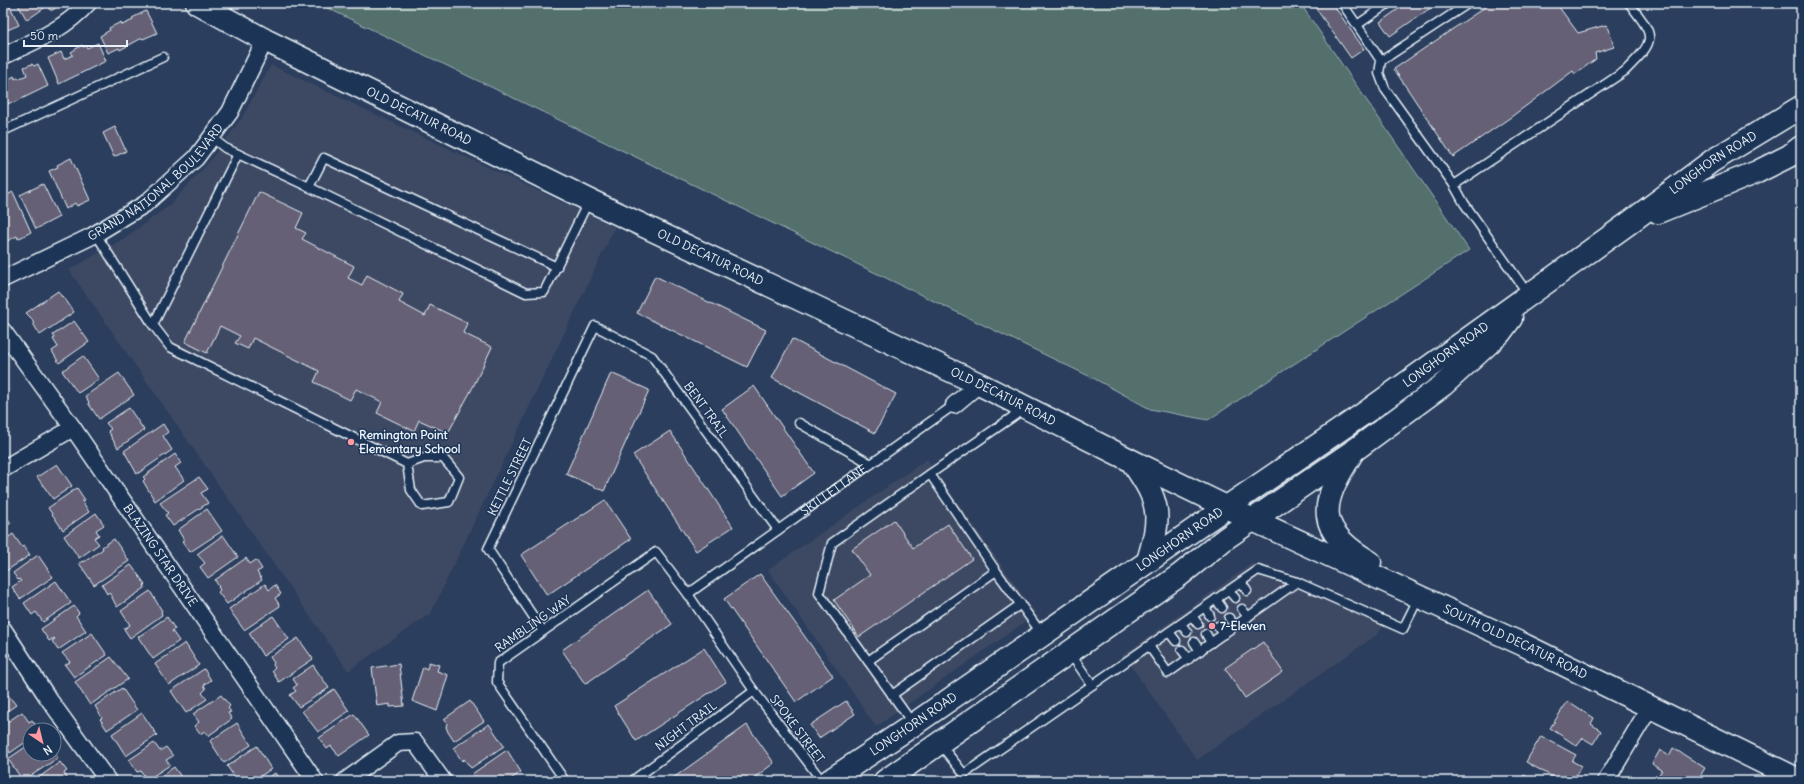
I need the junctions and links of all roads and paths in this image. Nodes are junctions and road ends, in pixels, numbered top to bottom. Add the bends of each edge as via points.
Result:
1 (88, 3) edge
2 (197, 3) edge
3 (1342, 3) edge
4 (1469, 3) edge
5 (1629, 3) edge
6 (1387, 4) edge
7 (1357, 25) junction
8 (265, 40) junction
9 (3, 56) edge
10 (163, 57) dead end
11 (1381, 61) junction
12 (1801, 107) edge
13 (3, 131) edge
14 (211, 137) junction
15 (1801, 147) edge
16 (238, 154) junction
17 (1454, 185) junction
18 (309, 187) junction
19 (589, 200) junction
20 (1629, 223) junction
21 (96, 234) junction
22 (558, 267) junction
23 (3, 279) edge
24 (1529, 295) junction
25 (153, 325) junction
26 (595, 326) joint
27 (3, 331) edge
28 (979, 384) junction
29 (954, 405) joint
30 (1026, 408) junction
31 (799, 423) dead end
32 (73, 428) junction
33 (1356, 448) junction
34 (1132, 462) junction
35 (407, 464) junction
36 (871, 464) junction
37 (3, 469) edge
38 (930, 474) junction
39 (1227, 506) junction
40 (1253, 520) junction
41 (778, 530) junction
42 (1148, 561) junction
43 (996, 571) junction
44 (1241, 582) junction
45 (1297, 582) junction
46 (1229, 591) junction
47 (1247, 591) dead end
48 (688, 594) junction
49 (1419, 597) junction
50 (1235, 598) dead end
51 (1216, 600) junction
52 (1255, 601) dead end
53 (1021, 604) junction
54 (1205, 607) junction
55 (1222, 608) dead end
56 (1260, 608) junction
57 (1242, 609) dead end
58 (1192, 616) junction
59 (1210, 616) dead end
60 (1248, 617) junction
61 (1229, 618) dead end
62 (1181, 624) junction
63 (1198, 624) dead end
64 (1218, 626) dead end
65 (1235, 626) junction
66 (1482, 627) junction
67 (3, 629) edge
68 (543, 631) junction
69 (1170, 632) junction
70 (1187, 632) dead end
71 (1043, 634) junction
72 (1206, 634) dead end
73 (1224, 634) junction
74 (1176, 641) dead end
75 (1194, 642) dead end
76 (1211, 643) junction
77 (1149, 646) junction
78 (8, 647) edge
79 (1182, 650) dead end
80 (1200, 651) junction
81 (1070, 653) junction
82 (1189, 658) junction
83 (868, 662) junction
84 (1092, 685) junction
85 (754, 691) junction
86 (892, 695) junction
87 (1650, 707) junction
88 (913, 725) junction
89 (935, 747) junction
90 (108, 781) edge
91 (314, 781) edge
92 (345, 781) edge
93 (442, 781) edge
94 (565, 781) edge
95 (632, 781) edge
96 (822, 781) edge
97 (829, 781) edge
98 (885, 781) edge
99 (1606, 781) edge
100 (1801, 781) edge

1 - 9 street via 63,26
2 - 8 main road, OLD DECATUR ROAD
3 - 7 lane
4 - 11 lane
5 - 17 lane via 1647,27 1649,41 1644,52 1625,71
6 - 7 lane
7 - 11 lane
8 - 14 street, GRAND NATIONAL BOULEVARD via 230,112
8 - 19 main road, OLD DECATUR ROAD
10 - 13 lane
11 - 17 lane via 1379,73 1385,89
12 - 20 main road, LONGHORN ROAD via 1712,161
14 - 16 lane
14 - 21 street, GRAND NATIONAL BOULEVARD via 196,158 146,204
15 - 20 main road, LONGHORN ROAD via 1757,172
16 - 18 lane
16 - 25 lane
17 - 24 lane
18 - 22 lane via 526,293 544,292
18 - 22 lane via 324,158
19 - 22 lane
19 - 28 main road, OLD DECATUR ROAD
20 - 24 main road, LONGHORN ROAD
21 - 23 street, GRAND NATIONAL BOULEVARD
21 - 25 lane
24 - 33 main road, LONGHORN ROAD via 1500,333 1443,385
24 - 39 main road, LONGHORN ROAD via 1369,410
25 - 35 lane via 170,347
26 - 41 lane, BENT TRAIL via 652,356
26 - 68 lane, KETTLE STREET via 488,549
27 - 32 street, BLAZING STAR DRIVE
28 - 29 street, SKILLET LANE
28 - 30 main road, OLD DECATUR ROAD
29 - 36 lane, SKILLET LANE
30 - 34 main road, OLD DECATUR ROAD
30 - 38 lane
31 - 36 lane
32 - 37 street
32 - 91 street, BLAZING STAR DRIVE
33 - 40 main road, LONGHORN ROAD
33 - 66 main road via 1330,491 1327,514 1333,531 1351,550
34 - 39 main road, OLD DECATUR ROAD
34 - 42 main road via 1148,486 1157,508 1156,536
35 - 35 lane via 411,490 422,506 449,502 460,477 443,458 424,458
36 - 41 lane, SKILLET LANE
38 - 43 lane
38 - 83 lane via 832,543 819,592
39 - 40 main road, SOUTH OLD DECATUR ROAD
39 - 42 main road, LONGHORN ROAD
40 - 49 main road, SOUTH OLD DECATUR ROAD
40 - 81 main road, LONGHORN ROAD
41 - 48 lane, SKILLET LANE
42 - 71 main road, LONGHORN ROAD
43 - 53 lane
43 - 83 lane
44 - 45 lane via 1258,570
44 - 46 lane
44 - 47 lane
45 - 49 lane via 1403,629
45 - 56 lane
46 - 50 lane
46 - 51 lane
48 - 68 lane, RAMBLING WAY via 656,552
48 - 85 lane, SPOKE STREET
49 - 66 main road, SOUTH OLD DECATUR ROAD
51 - 54 lane
51 - 55 lane
52 - 56 lane
53 - 71 lane
53 - 86 lane
54 - 58 lane
54 - 59 lane
56 - 60 lane
57 - 60 lane
58 - 62 lane
58 - 63 lane
60 - 65 lane
61 - 65 lane
62 - 69 lane
62 - 70 lane
64 - 73 lane
65 - 73 lane
66 - 87 main road, SOUTH OLD DECATUR ROAD
67 - 78 street
68 - 94 lane, RAMBLING WAY via 498,663 497,682
69 - 74 lane
69 - 77 lane
71 - 88 main road, LONGHORN ROAD
72 - 76 lane
73 - 76 lane
75 - 80 lane
76 - 80 lane
77 - 82 lane via 1168,673
77 - 84 lane
78 - 90 street
79 - 82 lane
80 - 82 lane
81 - 84 lane
81 - 89 main road, LONGHORN ROAD
83 - 86 lane
84 - 89 lane via 964,774
85 - 95 lane, NIGHT TRAIL
85 - 96 lane, SPOKE STREET
86 - 88 lane
87 - 99 street
87 - 100 main road, SOUTH OLD DECATUR ROAD
88 - 89 main road
88 - 97 main road, LONGHORN ROAD
89 - 98 main road, LONGHORN ROAD
92 - 93 street via 398,743 410,742 415,742

